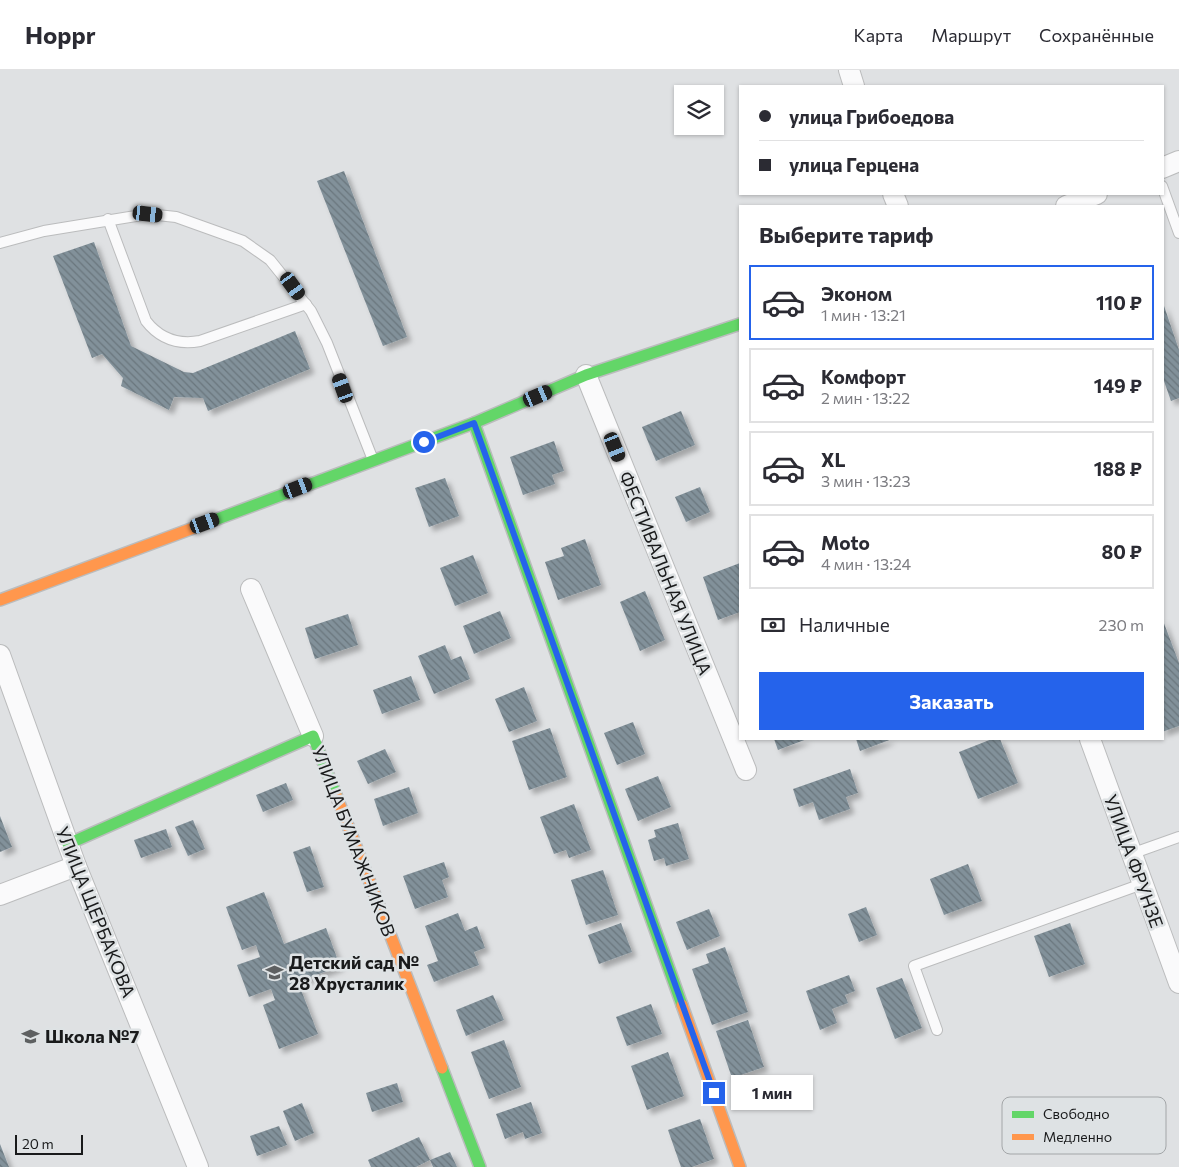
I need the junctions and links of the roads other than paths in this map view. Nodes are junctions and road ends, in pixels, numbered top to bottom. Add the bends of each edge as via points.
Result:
1 (849, 70) edge
2 (854, 85) edge
3 (1179, 161) edge
4 (1164, 167) edge
5 (1164, 192) edge
6 (1094, 195) edge
7 (1069, 205) edge
8 (108, 219) junction
9 (1179, 233) edge
10 (0, 243) edge
11 (306, 304) junction
12 (739, 324) edge
13 (586, 375) junction
14 (474, 423) junction
15 (373, 461) junction
16 (251, 589) dead end
17 (0, 600) edge
18 (0, 655) edge
19 (313, 736) junction
20 (1090, 740) edge
21 (746, 770) dead end
22 (1179, 837) edge
23 (68, 844) junction
24 (1131, 854) junction
25 (76, 866) junction
26 (1142, 884) junction
27 (0, 895) edge
28 (1179, 983) edge
29 (937, 1030) dead end
30 (198, 1167) edge
31 (480, 1167) edge
32 (740, 1167) edge

1 - 2 street
3 - 4 street
5 - 9 lane
6 - 7 street
8 - 10 lane
8 - 11 lane via 148,214 176,217 243,241 270,260
8 - 11 lane via 146,321 154,332 168,339 186,344 200,341
11 - 15 lane via 328,343
12 - 13 street
13 - 14 street
13 - 21 street, ФЕСТИВАЛЬНАЯ УЛИЦА
14 - 15 street
14 - 32 street
15 - 17 street
16 - 19 street
18 - 23 street, УЛИЦА ЩЕРБАКОВА
19 - 23 street, УЛИЦА БУМАЖНИКОВ
19 - 31 street, УЛИЦА БУМАЖНИКОВ
20 - 24 street, УЛИЦА ФРУНЗЕ
22 - 24 lane
23 - 25 street, УЛИЦА ЩЕРБАКОВА
24 - 26 street, УЛИЦА ФРУНЗЕ
25 - 27 street
25 - 30 street, УЛИЦА ЩЕРБАКОВА
26 - 28 street, УЛИЦА ФРУНЗЕ
26 - 29 lane via 914,966

